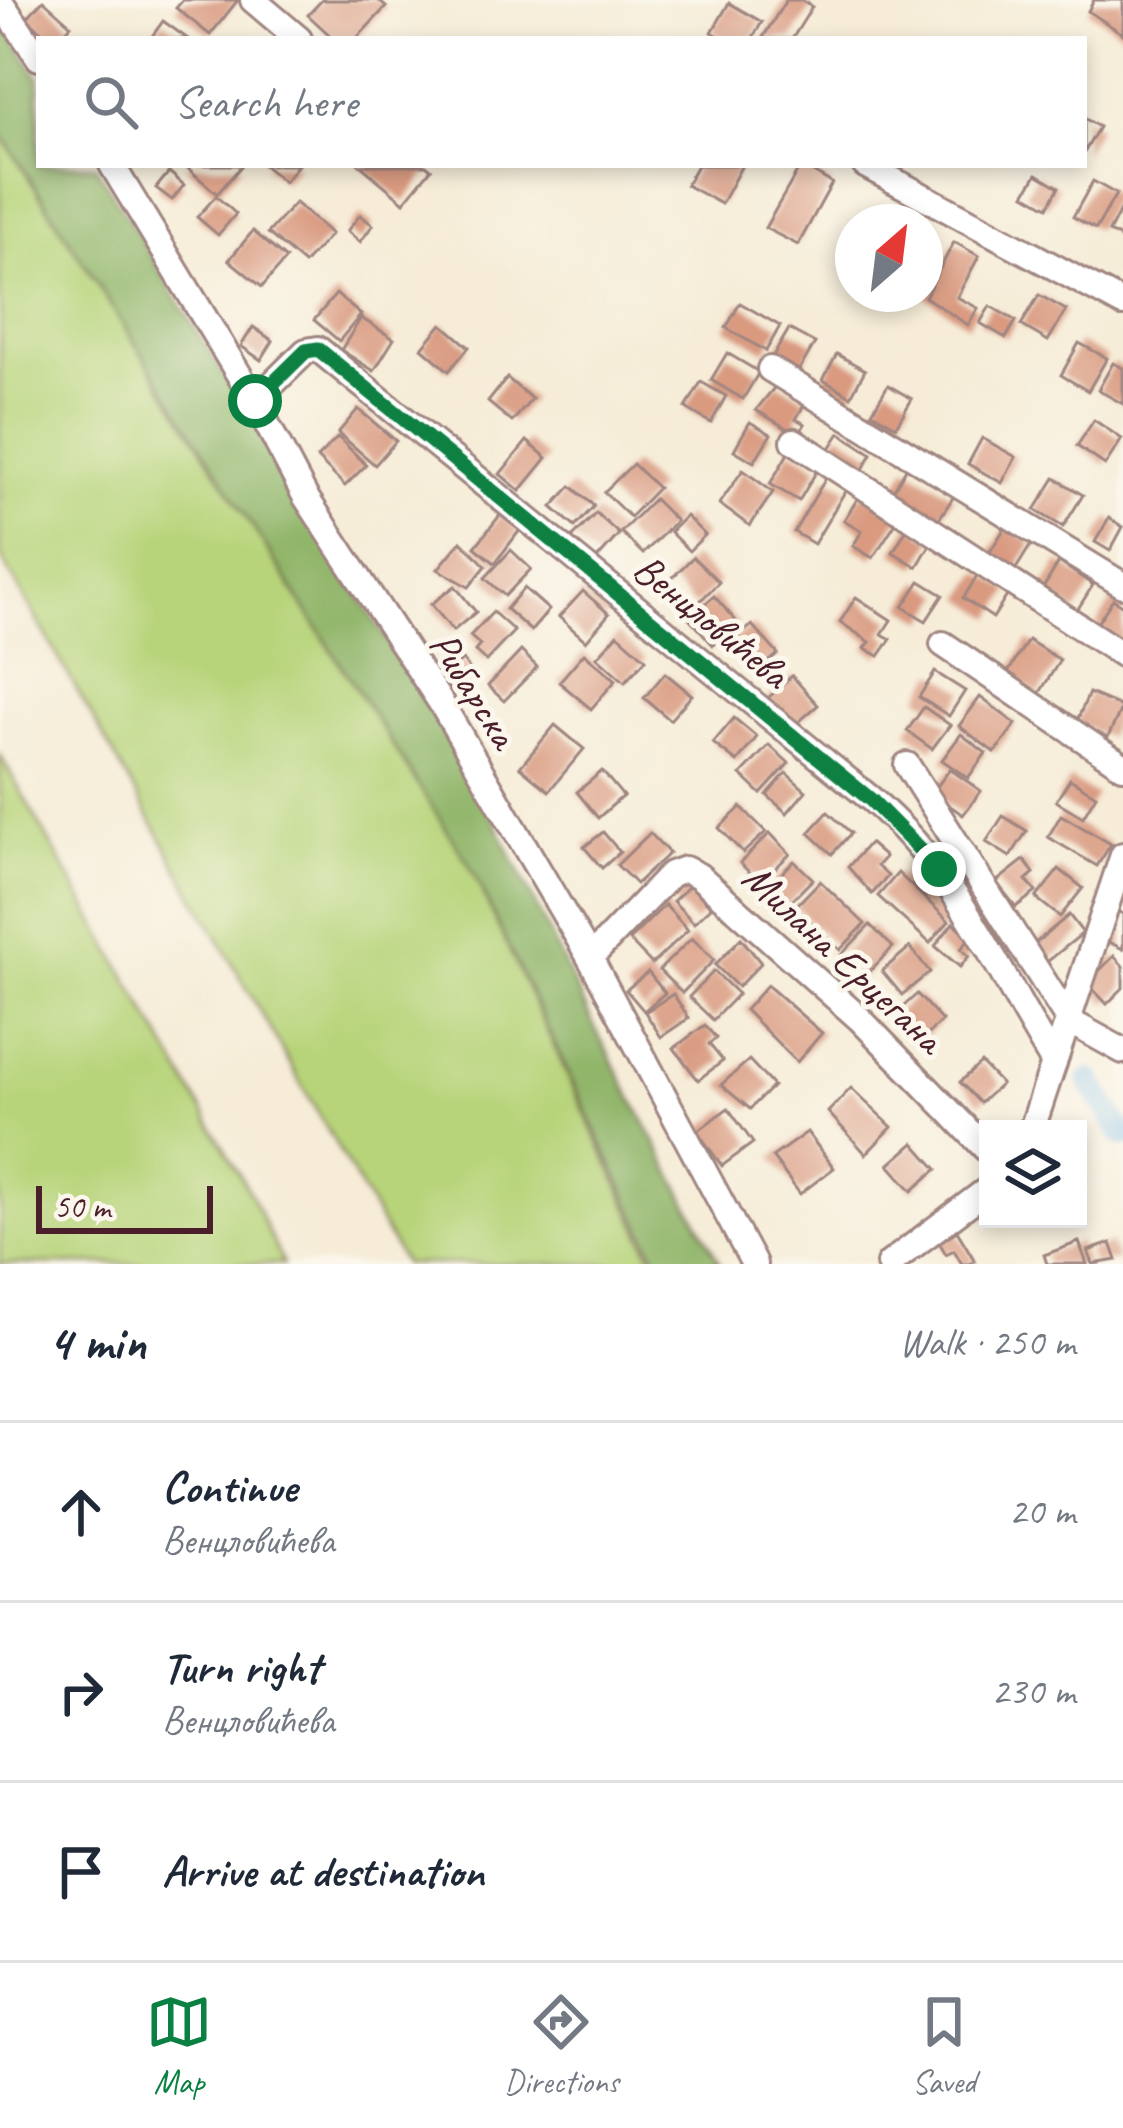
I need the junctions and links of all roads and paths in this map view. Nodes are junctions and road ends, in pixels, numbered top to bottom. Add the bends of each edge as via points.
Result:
1 (253, 0) edge
2 (0, 1) edge
3 (295, 36) edge
4 (36, 54) edge
5 (114, 168) edge
6 (872, 168) edge
7 (1123, 304) edge
8 (770, 369) dead end
9 (255, 401) junction
10 (794, 441) dead end
11 (1123, 586) edge
12 (944, 644) dead end
13 (1123, 655) edge
14 (907, 765) dead end
15 (1123, 766) edge
16 (1123, 855) edge
17 (590, 958) junction
18 (1069, 1021) junction
19 (1123, 1052) edge
20 (1054, 1063) junction
21 (1035, 1120) edge
22 (979, 1142) edge
23 (979, 1196) edge
24 (754, 1264) edge
25 (889, 1264) edge

1 - 3 street
2 - 4 street
5 - 9 street, Рибарска
6 - 7 street
8 - 11 street
9 - 17 street, Рибарска via 305,496 441,703
9 - 20 street, Венцловићева via 306,351 318,349 883,809 960,898
10 - 13 street
12 - 15 street
14 - 18 street
16 - 18 street
17 - 22 street, Милана Ерцегана via 685,869 860,1019
17 - 24 street, Рибарска
18 - 19 street
18 - 20 street
20 - 21 street
23 - 25 street

